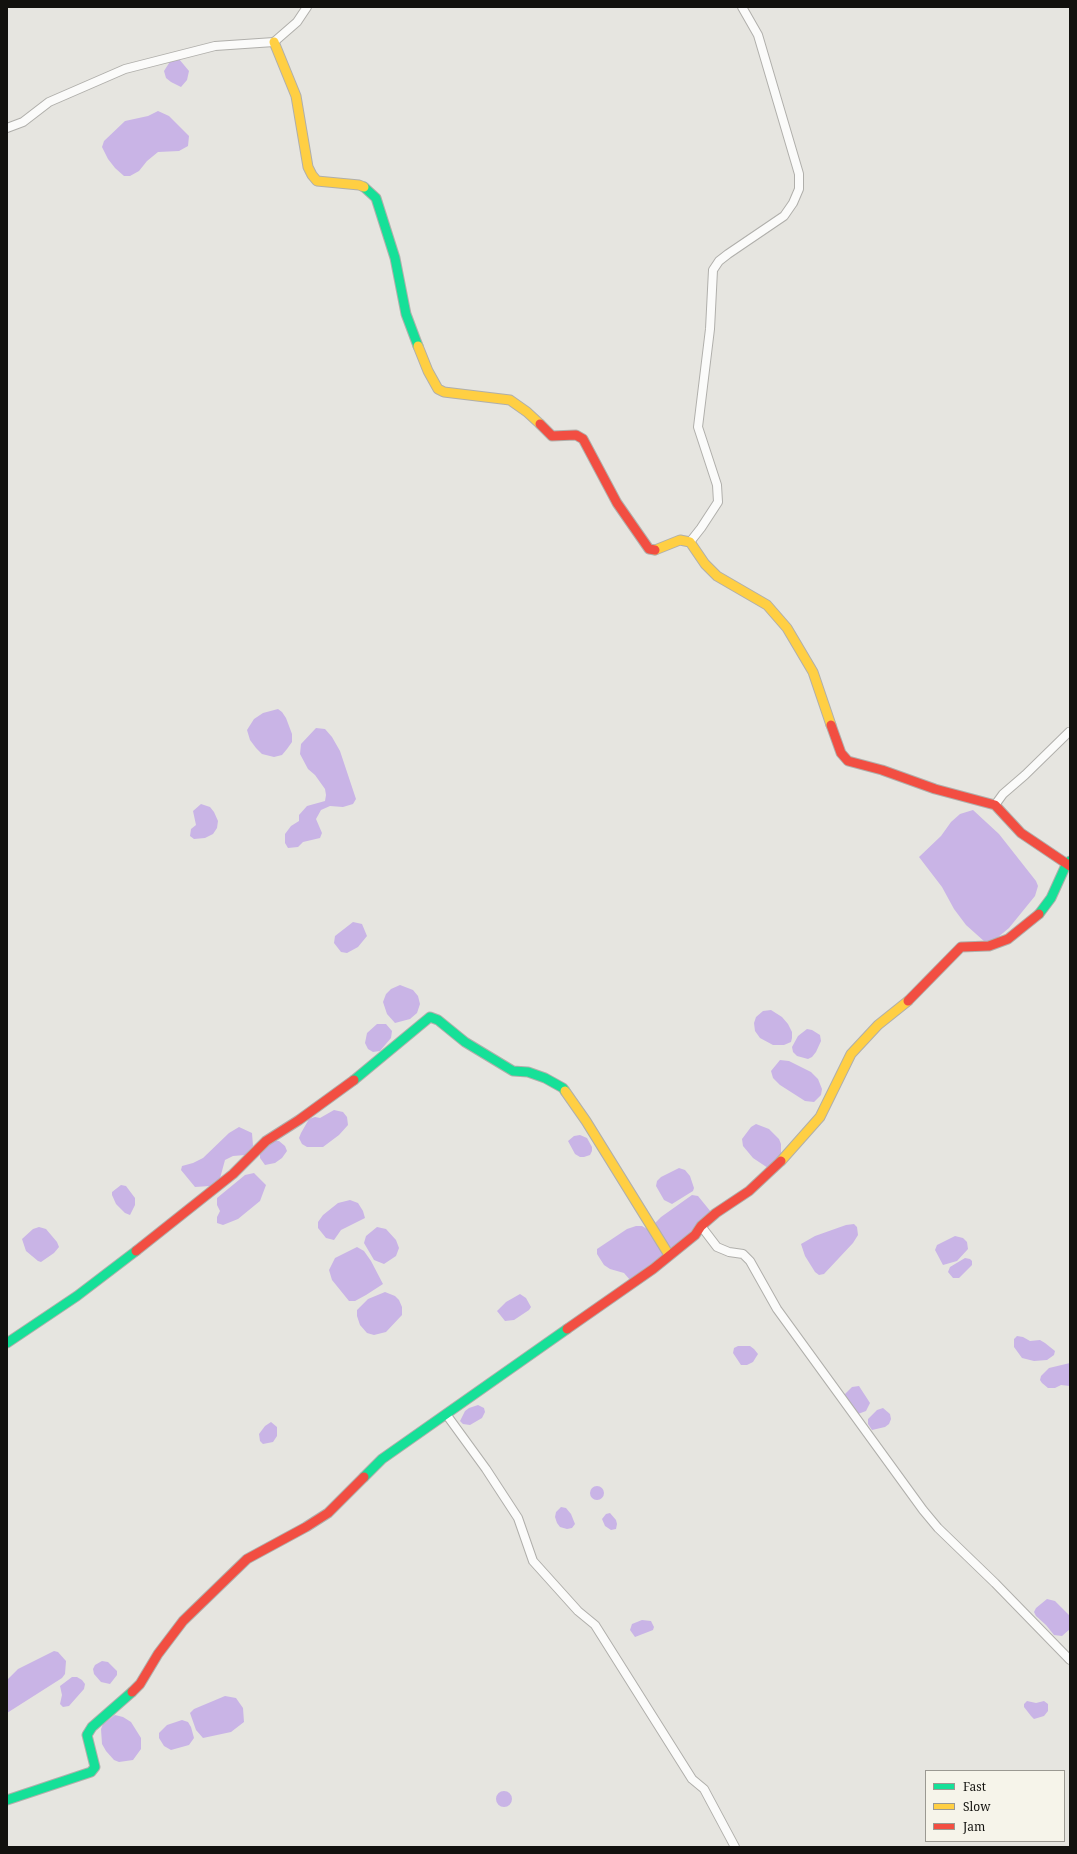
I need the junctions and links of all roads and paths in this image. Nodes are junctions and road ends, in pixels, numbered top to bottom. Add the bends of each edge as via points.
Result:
1 (307, 7) edge
2 (742, 7) edge
3 (274, 42) junction
4 (7, 128) edge
5 (690, 542) junction
6 (1070, 733) edge
7 (995, 805) junction
8 (1069, 864) edge
9 (701, 1226) junction
10 (669, 1255) junction
11 (7, 1343) edge
12 (446, 1414) junction
13 (1070, 1660) edge
14 (7, 1800) edge
15 (735, 1847) edge

1 - 3 street via 297,22
2 - 5 street via 758,35 799,174 798,189 793,203 784,216 728,254 713,270 710,329 698,427 717,485 718,502
3 - 4 street via 216,46 125,69 49,102 23,122
3 - 5 street via 296,96 308,167 312,175 316,180 323,182 359,185 368,189 376,198 395,258 406,314 438,390 510,400 552,436 576,435 583,439 617,503 649,549 656,550 680,540
5 - 7 street via 717,576 767,605 787,628 813,672 837,743 841,753 848,760 935,789
6 - 7 street via 1003,794
7 - 8 street via 1021,833
8 - 9 street via 1043,911 1021,930 1008,939 990,946 961,947 913,997 878,1025 851,1054 815,1123 764,1177
9 - 10 street
9 - 13 street via 717,1247 743,1254 750,1261 777,1309 922,1510
10 - 11 street via 563,1088 528,1072 513,1071 430,1017 344,1088 266,1141 233,1174 197,1204 77,1296
10 - 12 street
12 - 14 street via 382,1458 328,1513 247,1559 193,1610 158,1654 140,1684 92,1727 87,1735 95,1767 91,1772
12 - 15 street via 518,1518 533,1561 595,1625 692,1780 704,1789

